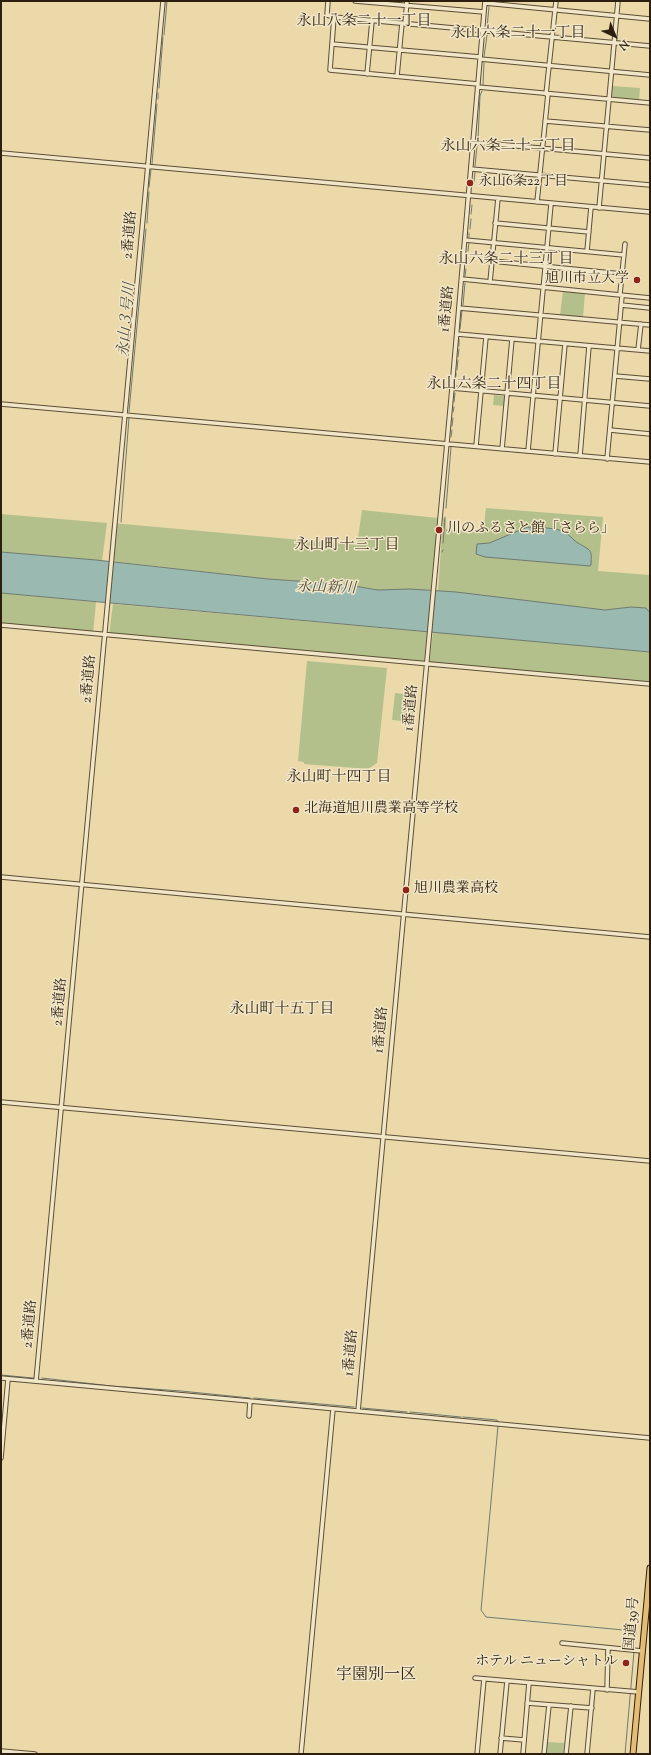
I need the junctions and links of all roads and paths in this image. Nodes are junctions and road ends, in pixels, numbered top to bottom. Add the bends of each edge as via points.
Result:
1 (163, 1) edge
2 (328, 1) edge
3 (355, 1) edge
4 (556, 1) edge
5 (618, 1) edge
6 (485, 2) edge
7 (407, 3) edge
8 (555, 10) junction
9 (484, 12) junction
10 (616, 15) junction
11 (334, 17) junction
12 (650, 19) edge
13 (372, 20) junction
14 (404, 23) junction
15 (483, 31) junction
16 (552, 37) junction
17 (614, 43) junction
18 (332, 44) junction
19 (650, 46) edge
20 (369, 48) junction
21 (400, 50) junction
22 (480, 58) junction
23 (549, 66) junction
24 (611, 72) junction
25 (367, 74) junction
26 (650, 75) edge
27 (397, 76) junction
28 (478, 86) junction
29 (547, 94) junction
30 (609, 99) junction
31 (650, 103) edge
32 (546, 121) junction
33 (606, 126) junction
34 (650, 130) edge
35 (473, 142) junction
36 (542, 148) junction
37 (1, 153) edge
38 (604, 154) junction
39 (650, 158) edge
40 (148, 166) junction
41 (471, 169) junction
42 (540, 175) junction
43 (601, 181) junction
44 (650, 185) edge
45 (469, 196) junction
46 (498, 198) junction
47 (537, 202) junction
48 (551, 204) junction
49 (591, 207) junction
50 (599, 208) junction
51 (650, 212) edge
52 (495, 223) junction
53 (549, 228) junction
54 (588, 232) junction
55 (465, 240) junction
56 (493, 242) junction
57 (625, 244) dead end
58 (547, 248) junction
59 (587, 251) junction
60 (624, 255) junction
61 (492, 261) junction
62 (546, 267) junction
63 (622, 274) junction
64 (462, 279) junction
65 (490, 282) junction
66 (544, 287) junction
67 (621, 295) junction
68 (650, 298) edge
69 (621, 305) junction
70 (459, 308) junction
71 (650, 308) edge
72 (541, 315) junction
73 (619, 322) junction
74 (641, 324) junction
75 (650, 325) edge
76 (457, 334) junction
77 (486, 336) junction
78 (512, 339) junction
79 (539, 341) junction
80 (565, 344) junction
81 (589, 346) junction
82 (617, 348) junction
83 (638, 350) junction
84 (650, 352) edge
85 (615, 376) junction
86 (650, 379) edge
87 (452, 388) junction
88 (481, 391) junction
89 (507, 394) junction
90 (533, 396) junction
91 (560, 398) junction
92 (585, 400) junction
93 (612, 403) junction
94 (1, 404) edge
95 (650, 406) edge
96 (126, 415) junction
97 (610, 430) junction
98 (650, 434) edge
99 (447, 444) junction
100 (476, 446) junction
101 (502, 449) junction
102 (528, 451) junction
103 (554, 454) junction
104 (580, 456) junction
105 (607, 459) junction
106 (650, 462) edge
107 (1, 625) edge
108 (105, 635) junction
109 (427, 665) junction
110 (650, 684) edge
111 (1, 877) edge
112 (82, 885) junction
113 (404, 914) junction
114 (650, 937) edge
115 (1, 1102) edge
116 (62, 1107) junction
117 (383, 1136) junction
118 (650, 1160) edge
119 (1, 1378) edge
120 (8, 1379) junction
121 (36, 1381) junction
122 (250, 1401) junction
123 (333, 1409) junction
124 (358, 1411) junction
125 (249, 1416) dead end
126 (650, 1438) edge
127 (1, 1458) edge
128 (650, 1568) edge
129 (562, 1644) dead end
130 (608, 1648) junction
131 (642, 1651) junction
132 (475, 1678) dead end
133 (484, 1679) junction
134 (507, 1681) junction
135 (529, 1683) junction
136 (593, 1689) junction
137 (607, 1690) junction
138 (639, 1692) junction
139 (527, 1703) junction
140 (549, 1705) junction
141 (571, 1706) junction
142 (592, 1708) junction
143 (501, 1738) junction
144 (524, 1740) junction
145 (1, 1751) edge
146 (35, 1754) edge
147 (301, 1754) edge
148 (477, 1754) edge
149 (500, 1754) edge
150 (523, 1754) edge
151 (544, 1754) edge
152 (566, 1754) edge
153 (587, 1754) edge
154 (633, 1754) edge

1 - 40 street, 2番道路
2 - 11 street via 327,15
3 - 7 street
4 - 8 street
5 - 10 street
6 - 8 street
6 - 9 street, 1番道路
7 - 9 street
7 - 14 street
8 - 10 street
8 - 16 street
9 - 15 street, 1番道路
10 - 12 street
10 - 17 street
11 - 13 street
11 - 18 street
13 - 14 street
13 - 20 street
14 - 15 street
14 - 21 street
15 - 16 street
15 - 22 street, 1番道路
16 - 17 street
16 - 23 street
17 - 19 street
17 - 24 street
18 - 20 street
18 - 25 street via 330,70
20 - 21 street
20 - 25 street
21 - 22 street
21 - 27 street
22 - 23 street
22 - 28 street, 1番道路
23 - 24 street
23 - 29 street
24 - 26 street
24 - 30 street
25 - 27 street
27 - 28 street
28 - 29 street
28 - 35 street, 1番道路
29 - 30 street
29 - 32 street
30 - 31 street
30 - 33 street
32 - 33 street
32 - 36 street
33 - 34 street
33 - 38 street
35 - 36 street
35 - 41 street, 1番道路
36 - 38 street
36 - 42 street
37 - 40 street
38 - 39 street
38 - 43 street
40 - 45 street
40 - 96 street, 2番道路
41 - 42 street
41 - 45 street, 1番道路
42 - 43 street
42 - 47 street
43 - 44 street
43 - 50 street
45 - 46 street
45 - 55 street, 1番道路
46 - 47 street
46 - 52 street
47 - 48 street
48 - 49 street
48 - 53 street
49 - 50 street
49 - 54 street
50 - 51 street
52 - 53 street
52 - 56 street
53 - 54 street
53 - 58 street
54 - 59 street
55 - 56 street
55 - 64 street, 1番道路
56 - 58 street
56 - 61 street
57 - 60 street
58 - 59 street
58 - 62 street
59 - 60 street
60 - 63 street
61 - 62 street
61 - 65 street
62 - 63 street
62 - 66 street
63 - 67 street
64 - 65 street
64 - 70 street, 1番道路
65 - 66 street
66 - 67 street
66 - 72 street
67 - 68 street
67 - 69 street
69 - 71 street
69 - 73 street
70 - 72 street
70 - 76 street, 1番道路
72 - 73 street
72 - 79 street
73 - 74 street
73 - 82 street
74 - 75 street
74 - 83 street
76 - 77 street
76 - 87 street, 1番道路
77 - 78 street
77 - 88 street
78 - 79 street
78 - 89 street
79 - 80 street
79 - 90 street
80 - 81 street
80 - 91 street
81 - 82 street
81 - 92 street
82 - 83 street
82 - 85 street
83 - 84 street
85 - 86 street
85 - 93 street
87 - 88 street
87 - 99 street, 1番道路
88 - 89 street
88 - 100 street
89 - 90 street
89 - 101 street
90 - 91 street
90 - 102 street
91 - 92 street
91 - 103 street
92 - 93 street
92 - 104 street
93 - 95 street
93 - 97 street
94 - 96 street
96 - 99 street
96 - 108 street, 2番道路
97 - 98 street
97 - 105 street
99 - 100 street
99 - 109 street, 1番道路
100 - 101 street
101 - 102 street
102 - 103 street
103 - 104 street
104 - 105 street
105 - 106 street
107 - 108 street
108 - 109 street
108 - 112 street, 2番道路
109 - 110 street
109 - 113 street, 1番道路
111 - 112 street
112 - 113 street
112 - 116 street, 2番道路
113 - 114 street
113 - 117 street, 1番道路
115 - 116 street
116 - 117 street
116 - 121 street, 2番道路
117 - 118 street
117 - 124 street, 1番道路
119 - 120 street
120 - 121 street
120 - 127 street
121 - 122 street
122 - 123 street
122 - 125 street
123 - 124 street
123 - 147 street
124 - 126 street
128 - 131 highway, 国道39号
129 - 130 street
130 - 131 street
130 - 137 street
131 - 138 highway, 国道39号
132 - 133 street
133 - 134 street
133 - 148 street
134 - 135 street
134 - 143 street
135 - 136 street
135 - 139 street
136 - 137 street
136 - 142 street
137 - 138 street
138 - 154 highway, 国道39号
139 - 140 street
139 - 144 street
140 - 141 street
140 - 151 street
141 - 142 street
141 - 152 street
142 - 153 street
143 - 144 street
143 - 149 street
144 - 150 street
145 - 146 street

